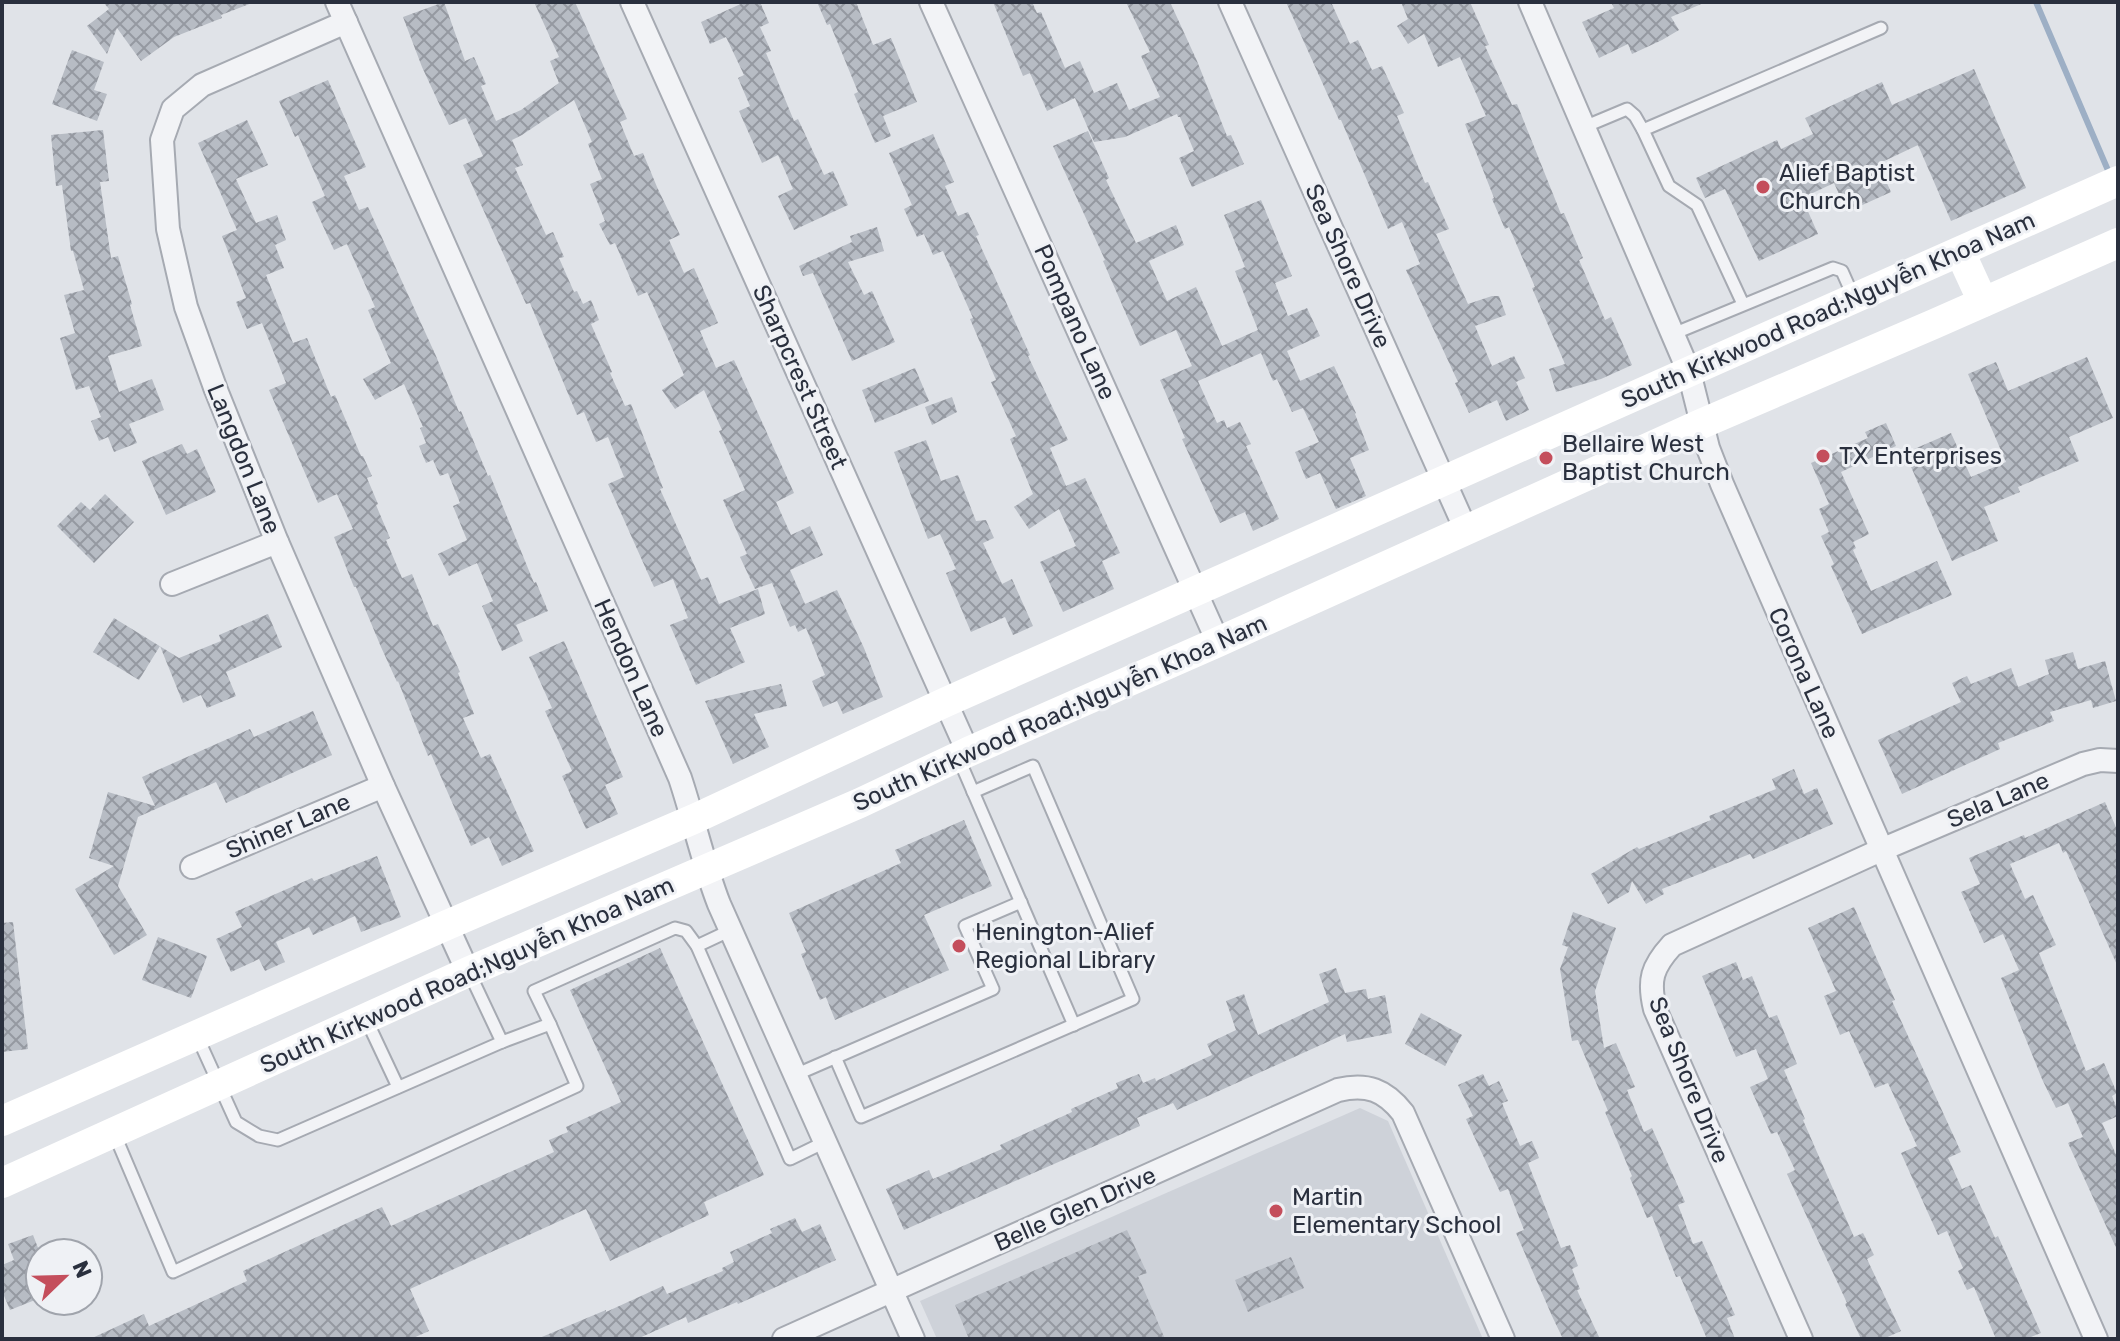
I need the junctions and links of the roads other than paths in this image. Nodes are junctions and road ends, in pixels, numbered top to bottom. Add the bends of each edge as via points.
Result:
1 (632, 2) edge
2 (931, 2) edge
3 (1230, 2) edge
4 (1530, 2) edge
5 (341, 12) edge
6 (1881, 28) dead end
7 (1584, 127) junction
8 (1643, 130) junction
9 (2118, 181) edge
10 (2118, 243) edge
11 (1960, 252) junction
12 (1854, 299) junction
13 (1983, 302) junction
14 (1743, 304) junction
15 (1673, 334) junction
16 (1689, 372) junction
17 (1701, 424) junction
18 (1444, 480) junction
19 (1466, 530) junction
20 (277, 542) junction
21 (172, 584) dead end
22 (1196, 593) junction
23 (1218, 642) junction
24 (946, 702) junction
25 (963, 754) junction
26 (2118, 761) edge
27 (383, 786) junction
28 (973, 792) junction
29 (694, 819) junction
30 (1881, 850) junction
31 (192, 867) dead end
32 (706, 870) junction
33 (1021, 902) junction
34 (447, 925) junction
35 (731, 930) junction
36 (697, 946) junction
37 (468, 972) junction
38 (366, 1018) junction
39 (550, 1024) junction
40 (1074, 1025) junction
41 (197, 1035) junction
42 (502, 1042) junction
43 (835, 1057) junction
44 (795, 1075) junction
45 (220, 1084) junction
46 (398, 1087) junction
47 (2, 1121) edge
48 (114, 1132) junction
49 (825, 1142) junction
50 (2, 1183) edge
51 (892, 1292) junction
52 (784, 1339) edge
53 (913, 1339) edge
54 (1503, 1339) edge
55 (1801, 1339) edge
56 (2096, 1339) edge

1 - 24 street, Sharpcrest Street
2 - 22 street, Pompano Lane
3 - 18 street, Sea Shore Drive
4 - 7 street, Corona Lane
5 - 20 street, Langdon Lane via 202,85 173,109 162,140 168,229 186,307
5 - 29 street, Hendon Lane
6 - 8 lane
7 - 8 lane via 1627,109
7 - 15 street, Corona Lane
8 - 14 lane via 1669,186 1697,205
9 - 11 main road, South Kirkwood Road;Nguyễn Khoa Nam
10 - 13 main road, South Kirkwood Road;Nguyễn Khoa Nam
11 - 12 main road, South Kirkwood Road;Nguyễn Khoa Nam
11 - 13 main road
12 - 14 lane via 1842,271 1833,268
12 - 16 main road, South Kirkwood Road;Nguyễn Khoa Nam
13 - 17 main road, South Kirkwood Road;Nguyễn Khoa Nam
14 - 15 lane
15 - 16 street, Corona Lane
16 - 17 street, Corona Lane
16 - 18 main road, South Kirkwood Road;Nguyễn Khoa Nam
17 - 19 main road, South Kirkwood Road;Nguyễn Khoa Nam
17 - 30 street, Corona Lane via 1722,484
18 - 19 street, Sea Shore Drive
18 - 22 main road, South Kirkwood Road;Nguyễn Khoa Nam
19 - 23 main road, South Kirkwood Road;Nguyễn Khoa Nam
20 - 21 street
20 - 27 street, Langdon Lane
22 - 23 street, Pompano Lane
22 - 24 main road, South Kirkwood Road;Nguyễn Khoa Nam
23 - 25 main road, South Kirkwood Road;Nguyễn Khoa Nam
24 - 25 street, Sharpcrest Street
24 - 29 main road, South Kirkwood Road;Nguyễn Khoa Nam
25 - 28 lane
25 - 32 main road, South Kirkwood Road;Nguyễn Khoa Nam
26 - 30 street, Sela Lane via 2083,764
27 - 31 street, Shiner Lane
27 - 34 street, Langdon Lane
28 - 33 lane
28 - 40 lane via 1033,766 1052,809 1133,999
29 - 32 street, Hendon Lane
29 - 34 main road, South Kirkwood Road;Nguyễn Khoa Nam
30 - 55 street, Sea Shore Drive via 1672,945 1660,957 1651,985 1655,1009
30 - 56 street, Corona Lane
32 - 35 street, Hendon Lane
32 - 37 main road, South Kirkwood Road;Nguyễn Khoa Nam
33 - 40 lane
33 - 43 lane via 965,926 993,989
34 - 37 street, Langdon Lane
34 - 41 main road, South Kirkwood Road;Nguyễn Khoa Nam
35 - 36 lane
35 - 44 street, Hendon Lane
36 - 39 lane via 686,931 675,928 534,991
36 - 49 lane via 790,1159
37 - 38 main road, South Kirkwood Road;Nguyễn Khoa Nam
37 - 42 lane
38 - 45 main road, South Kirkwood Road;Nguyễn Khoa Nam
38 - 46 lane
39 - 42 lane
39 - 48 lane via 577,1086 173,1272
40 - 43 lane via 861,1117
41 - 45 lane
41 - 47 main road, South Kirkwood Road;Nguyễn Khoa Nam
42 - 46 lane
43 - 44 lane
44 - 49 street, Hendon Lane
45 - 46 lane via 236,1122 278,1140
45 - 48 main road, South Kirkwood Road;Nguyễn Khoa Nam
48 - 50 main road, South Kirkwood Road;Nguyễn Khoa Nam
49 - 51 street, Hendon Lane
51 - 52 street, Belle Glen Drive
51 - 53 street, Hendon Lane
51 - 54 street, Belle Glen Drive via 1353,1086 1381,1092 1403,1113

